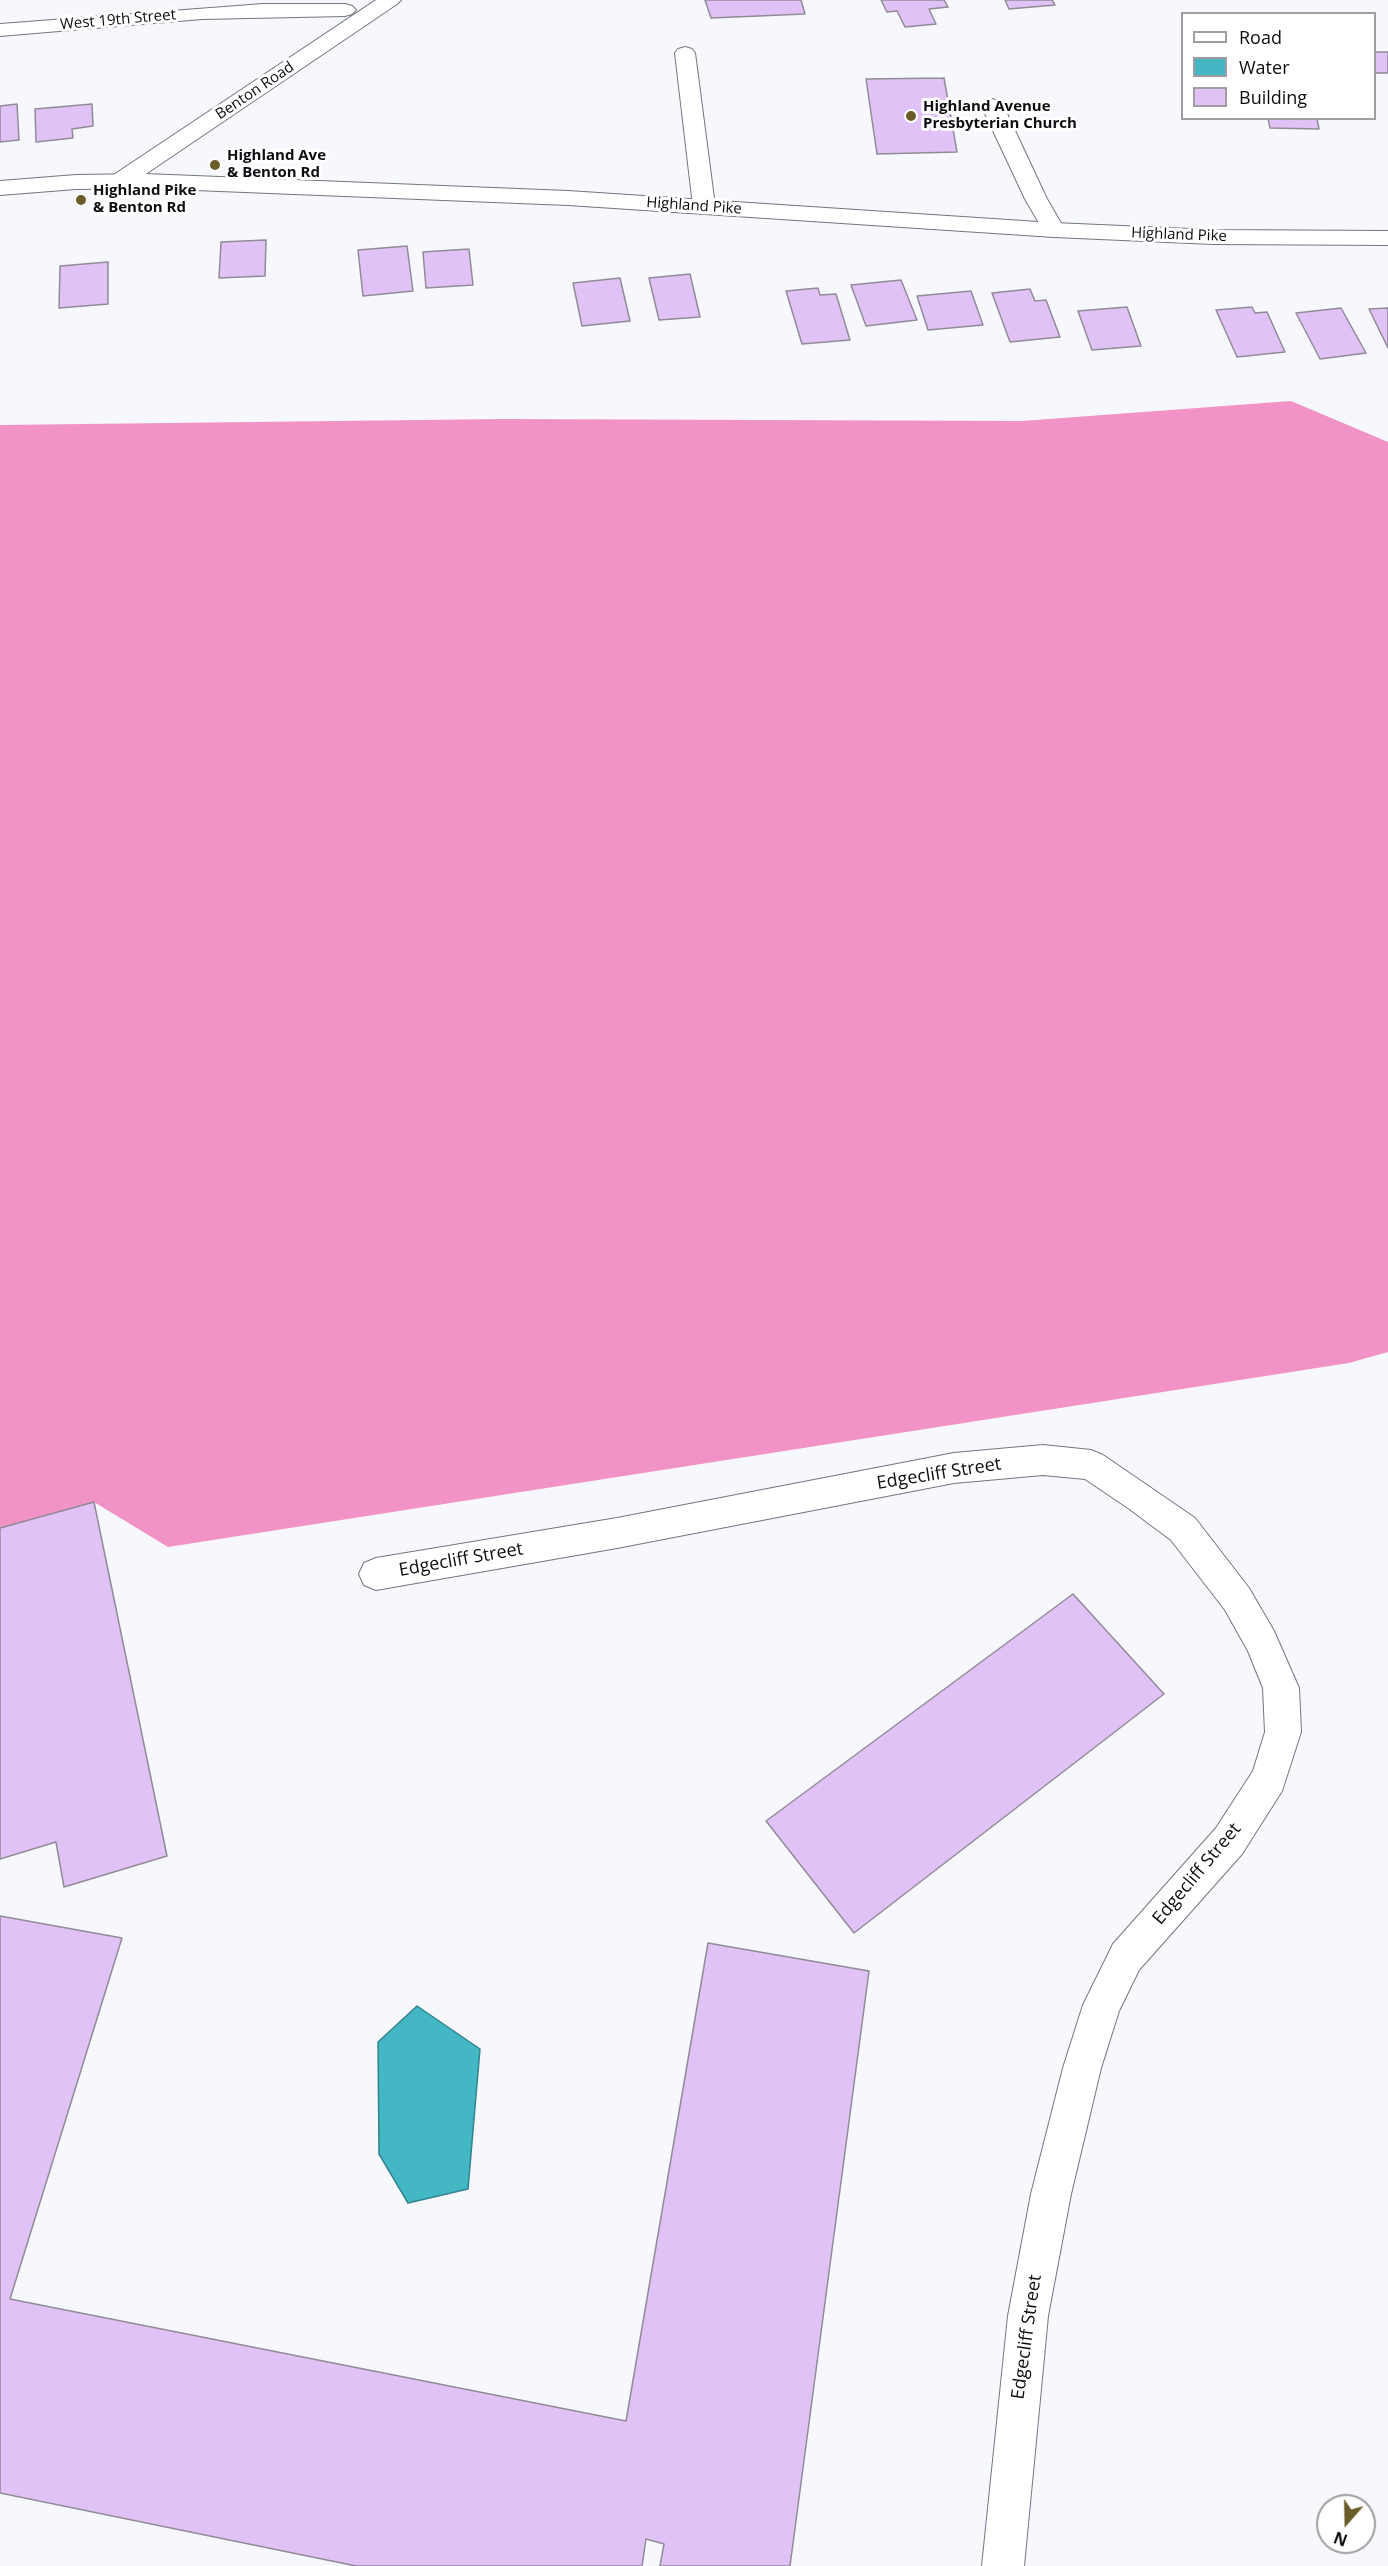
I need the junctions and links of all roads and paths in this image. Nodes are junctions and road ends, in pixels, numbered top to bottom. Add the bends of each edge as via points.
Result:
1 (390, 0) edge
2 (345, 10) dead end
3 (0, 30) edge
4 (685, 53) dead end
5 (992, 105) dead end
6 (120, 181) junction
7 (0, 188) edge
8 (704, 206) junction
9 (1054, 230) junction
10 (1388, 238) edge
11 (376, 1574) dead end
12 (1003, 2566) edge

1 - 6 street, Benton Road
2 - 3 street, West 19th Street via 212,12
4 - 8 lane
5 - 9 lane
6 - 7 street, Highland Pike
6 - 8 street, Highland Pike
8 - 9 street, Highland Pike
9 - 10 street, Highland Pike via 1213,237
11 - 12 lane, Edgecliff Street via 629,1531 954,1468 1043,1460 1091,1465 1140,1497 1183,1528 1237,1599 1262,1642 1281,1688 1283,1732 1269,1779 1229,1841 1126,1957 1102,2005 1057,2171 1028,2316

